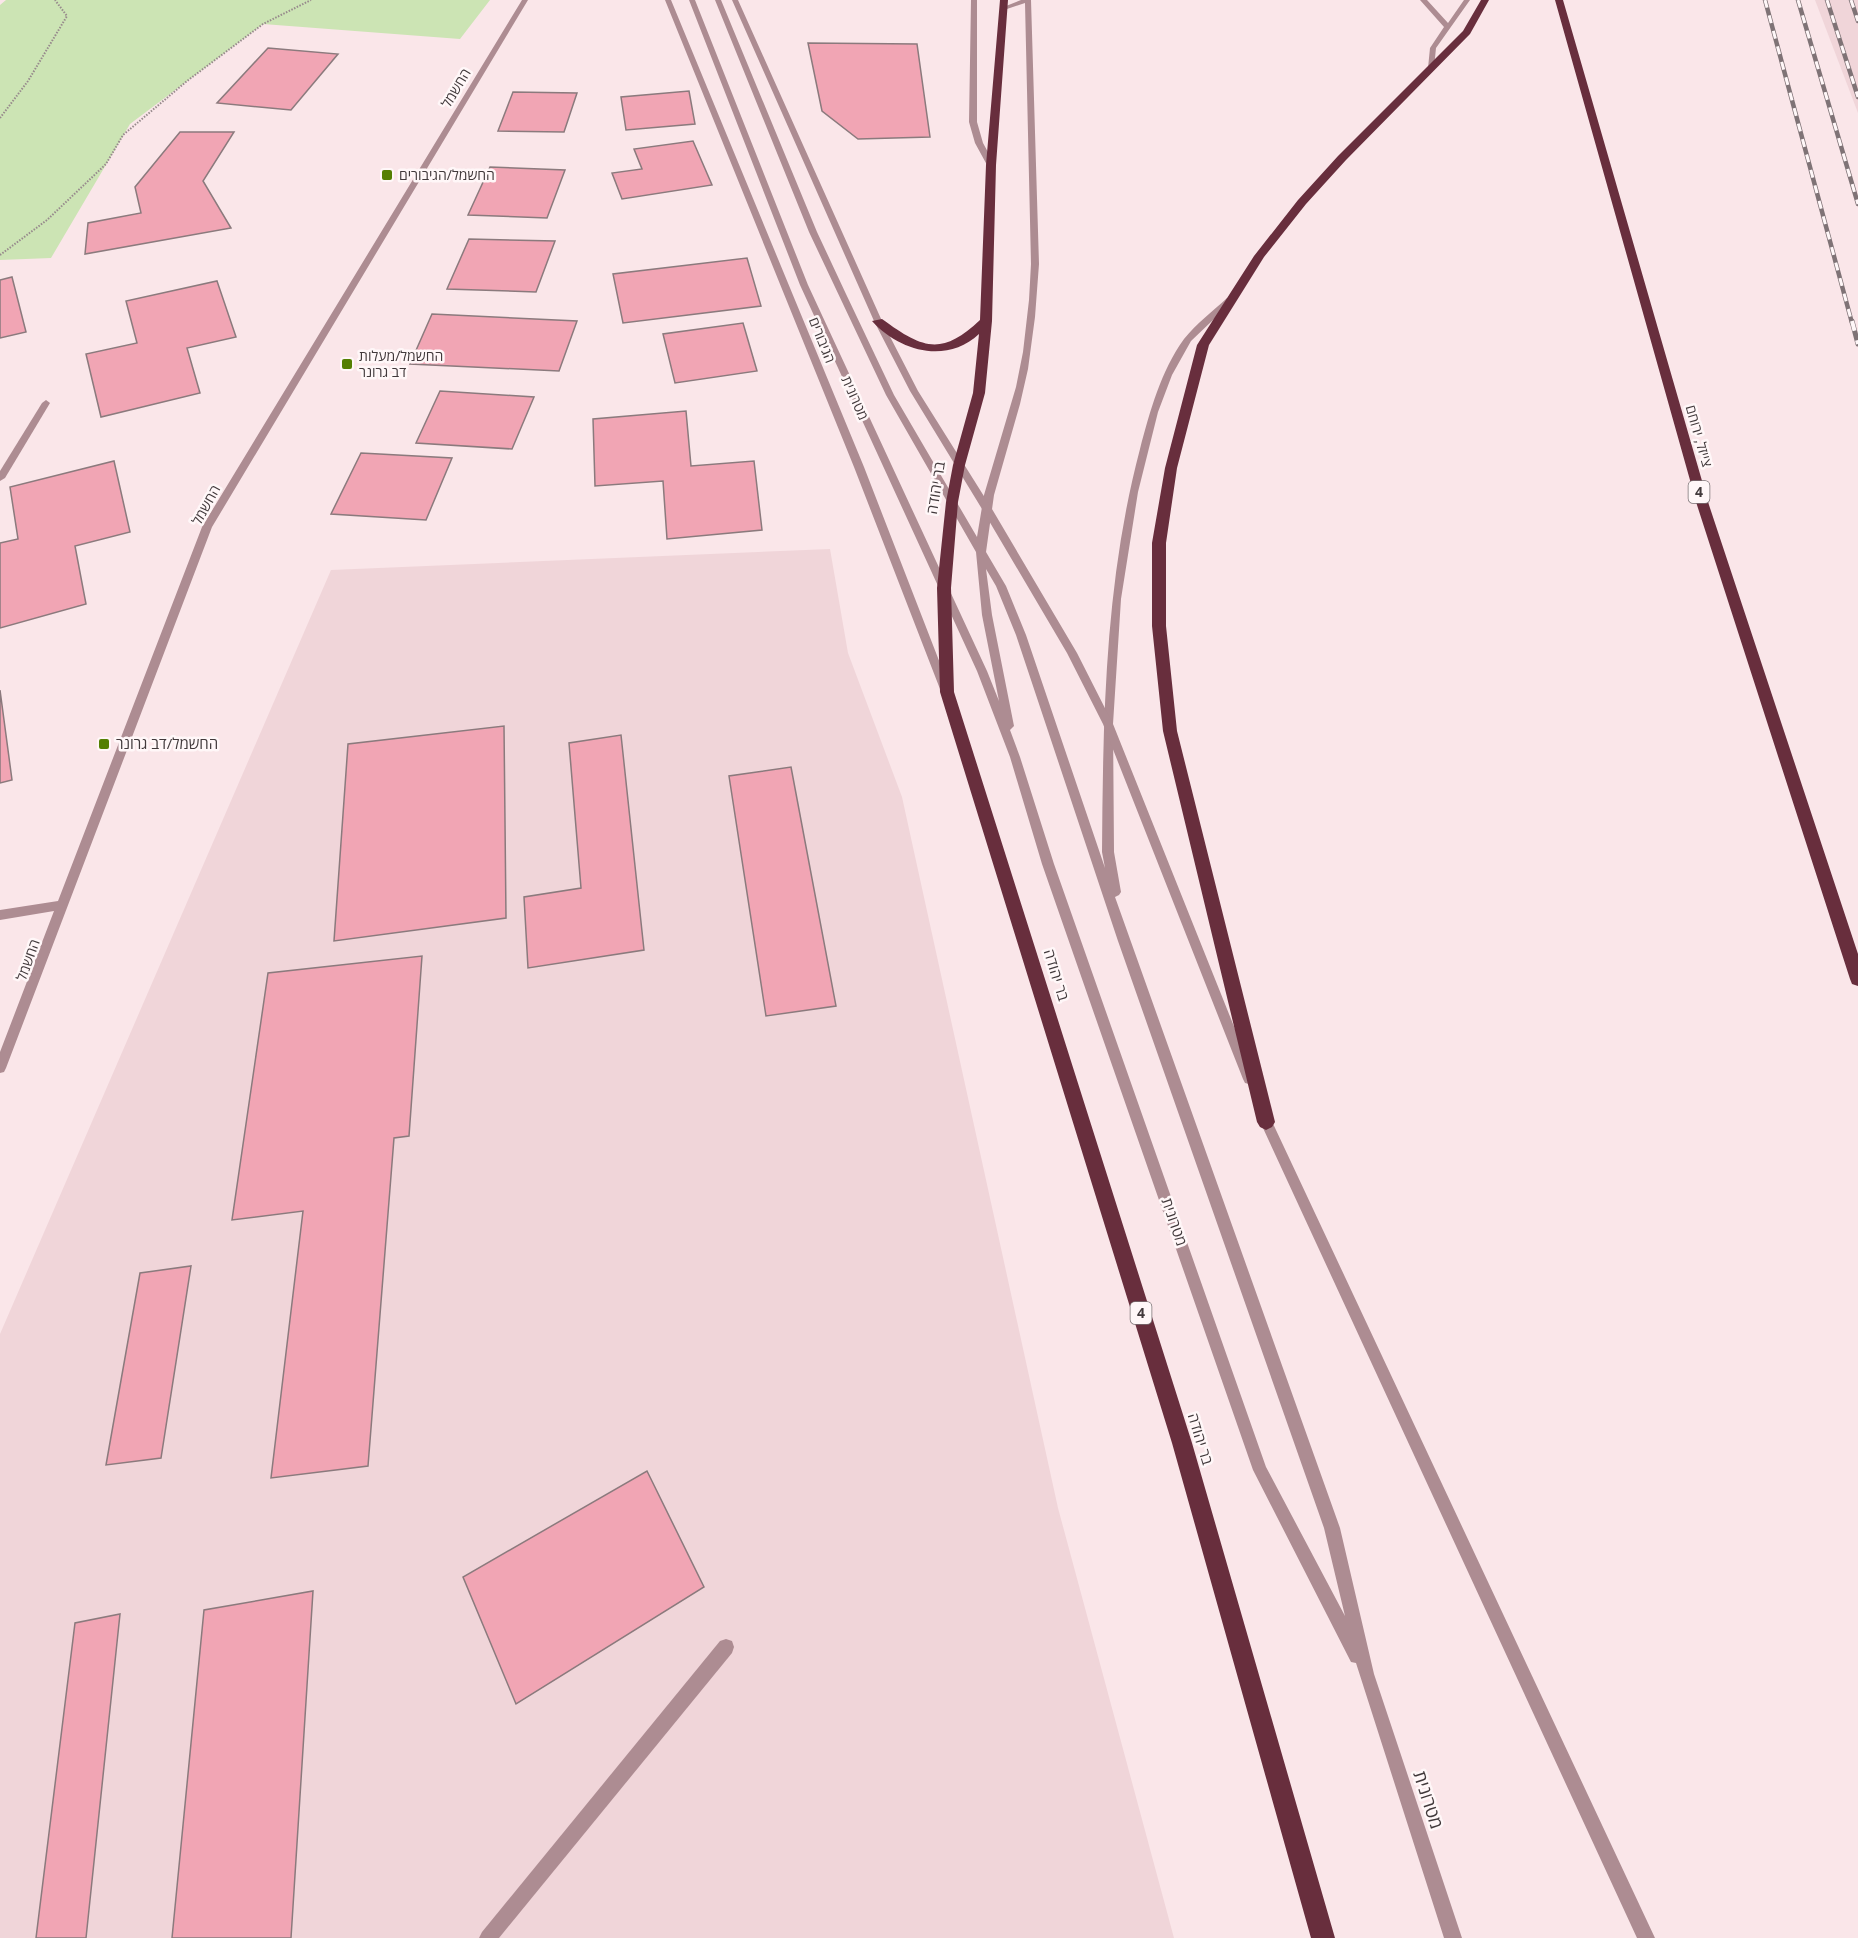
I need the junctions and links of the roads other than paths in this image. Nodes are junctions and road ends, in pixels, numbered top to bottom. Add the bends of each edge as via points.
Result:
1 (525, 0) edge
2 (668, 0) edge
3 (692, 0) edge
4 (718, 0) edge
5 (735, 0) edge
6 (974, 0) edge
7 (1028, 0) edge
8 (1423, 0) edge
9 (1467, 0) edge
10 (1485, 0) edge
11 (1558, 0) edge
12 (1004, 4) edge
13 (1448, 27) junction
14 (1431, 68) junction
15 (991, 165) junction
16 (1230, 300) junction
17 (878, 321) junction
18 (986, 321) junction
19 (46, 403) dead end
20 (959, 465) junction
21 (0, 478) edge
22 (952, 502) junction
23 (987, 509) junction
24 (981, 550) junction
25 (945, 588) junction
26 (947, 692) junction
27 (1108, 724) junction
28 (1015, 757) junction
29 (62, 905) junction
30 (0, 915) edge
31 (1124, 941) junction
32 (1858, 979) edge
33 (0, 1068) edge
34 (1266, 1122) junction
35 (726, 1647) dead end
36 (1366, 1674) junction
37 (488, 1938) edge
38 (1323, 1938) edge
39 (1453, 1938) edge
40 (1646, 1938) edge

1 - 29 street, החשמל via 207,527
2 - 26 street, הגיבורים
3 - 25 street, מטרונית via 804,285
4 - 22 street, מטרונית via 842,294 890,394
5 - 17 street
6 - 15 street via 973,122
7 - 12 street
7 - 23 street, מטרונית via 1033,304 1019,390
8 - 13 street
9 - 13 street
10 - 14 highway via 1467,32
11 - 32 highway, צייזל, ירוחם / 4 via 1703,505
12 - 15 highway, בר יהודה
13 - 14 street via 1433,48
14 - 16 highway via 1302,202
15 - 18 highway, בר יהודה
16 - 27 street, מטרונית via 1188,340 1168,375 1154,412 1133,492 1116,599
16 - 34 highway via 1203,345 1172,468 1159,543 1159,626 1170,731
17 - 18 highway via 909,344 938,350 969,340
17 - 20 street
18 - 20 highway, בר יהודה via 979,393
19 - 21 street
20 - 22 highway, בר יהודה
20 - 23 street
22 - 24 street, מטרונית
22 - 25 highway, בר יהודה
23 - 24 street, מטרונית
23 - 27 street
24 - 28 street, מטרונית via 988,612
24 - 31 street, מטרונית via 1001,586 1036,676
25 - 26 highway, בר יהודה
25 - 28 street, מטרונית
26 - 38 highway, בר יהודה / 4 via 1182,1443
27 - 31 street, מטרונית via 1108,852
27 - 34 street
28 - 36 street, מטרונית via 1048,864 1260,1470
29 - 30 street
29 - 33 street, החשמל
31 - 36 street, מטרונית via 1332,1528
34 - 40 street
35 - 37 street
36 - 39 street, מטרונית

